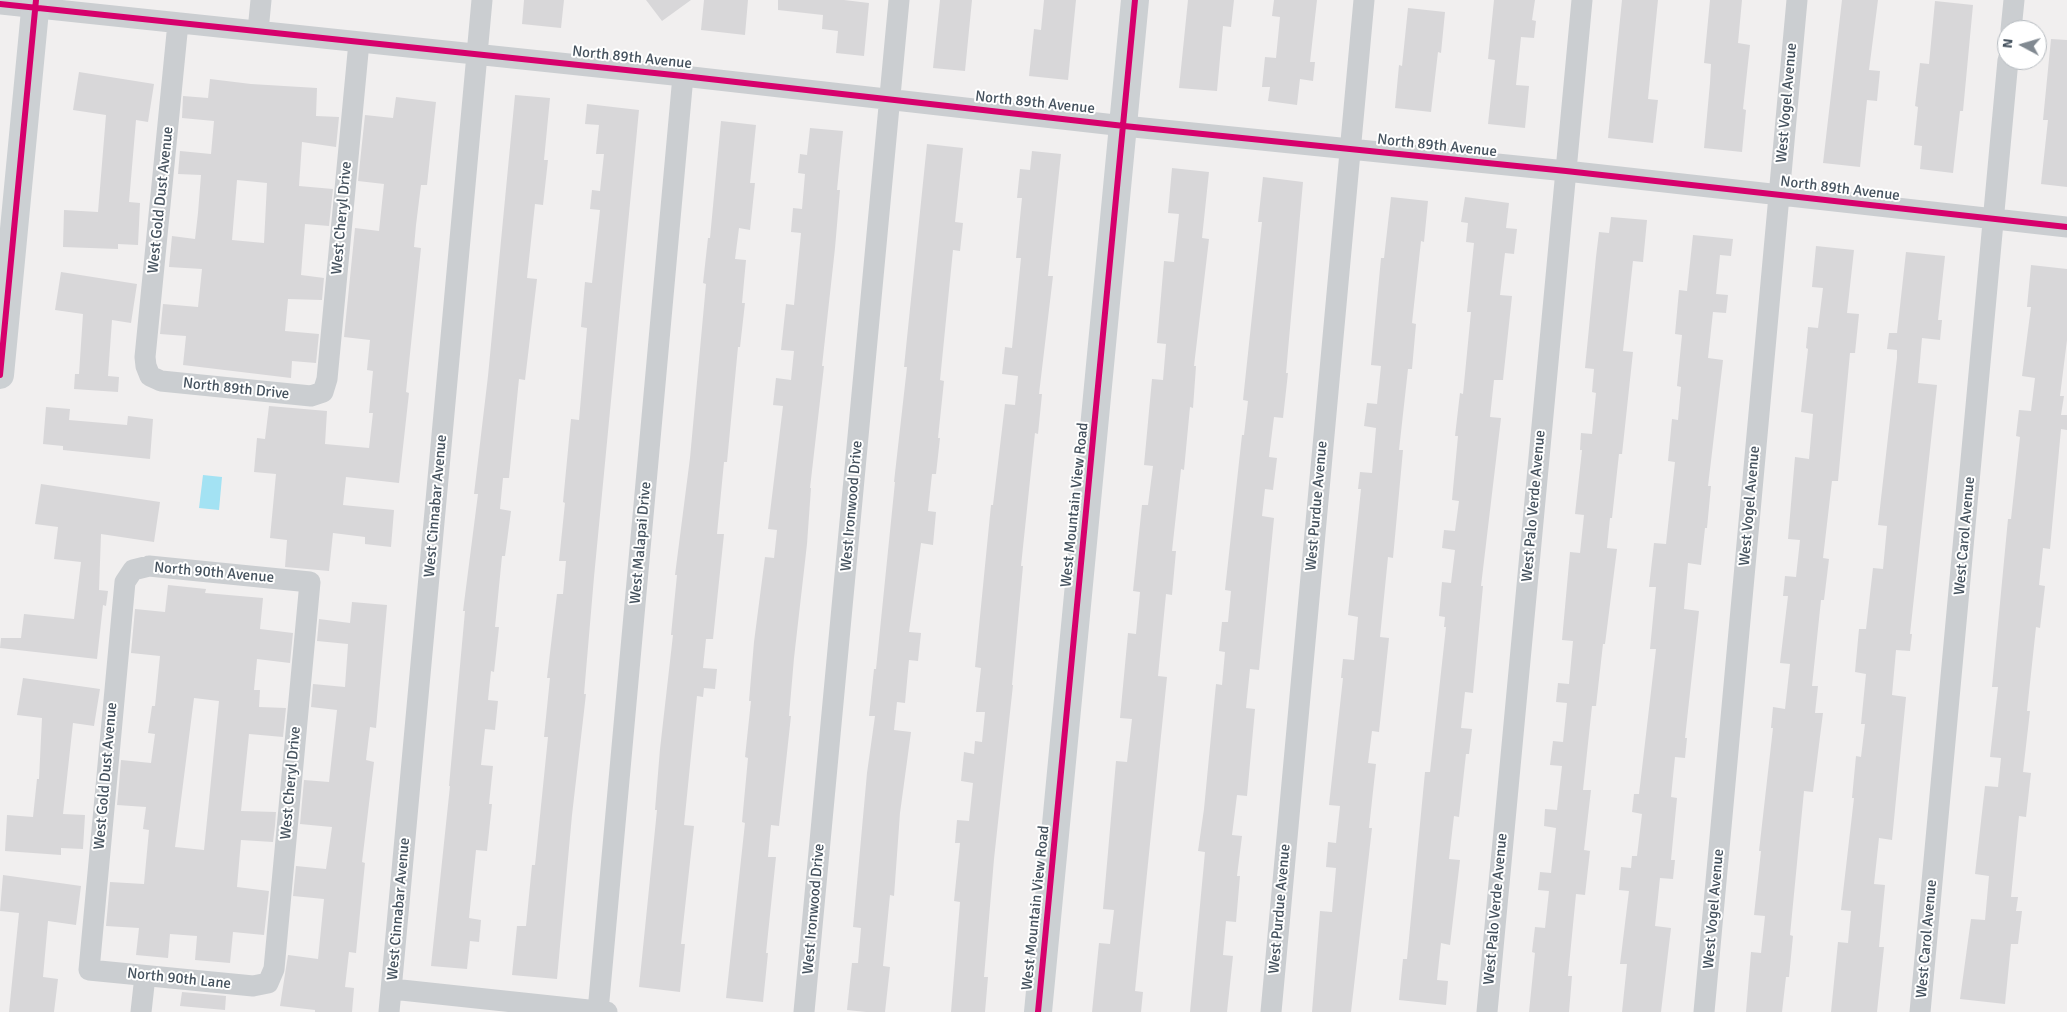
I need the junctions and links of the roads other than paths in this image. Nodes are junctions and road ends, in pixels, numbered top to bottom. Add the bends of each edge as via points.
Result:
1 (261, 0) edge
2 (482, 0) edge
3 (900, 0) edge
4 (1135, 0) edge
5 (1364, 0) edge
6 (1582, 0) edge
7 (1797, 0) edge
8 (2014, 0) edge
9 (0, 4) edge
10 (36, 4) edge
11 (2012, 20) edge
12 (178, 23) junction
13 (258, 31) junction
14 (359, 42) junction
15 (477, 55) junction
16 (2007, 70) edge
17 (683, 76) junction
18 (891, 100) junction
19 (1124, 126) junction
20 (1350, 150) junction
21 (1566, 171) junction
22 (1779, 194) junction
23 (1994, 220) junction
24 (2067, 227) edge
25 (0, 375) edge
26 (150, 376) joint
27 (323, 392) joint
28 (125, 582) joint
29 (310, 582) joint
30 (89, 970) joint
31 (145, 976) junction
32 (268, 983) joint
33 (392, 989) junction
34 (141, 1012) edge
35 (389, 1012) edge
36 (603, 1012) edge
37 (804, 1012) edge
38 (1038, 1012) edge
39 (1271, 1012) edge
40 (1487, 1012) edge
41 (1704, 1012) edge
42 (1920, 1012) edge

1 - 13 street
2 - 15 street, West Cinnabar Avenue
3 - 18 street, West Ironwood Drive
4 - 19 street, West Mountain View Road
5 - 20 street, West Purdue Avenue
6 - 21 street, West Palo Verde Avenue
7 - 22 street, West Vogel Avenue
8 - 11 street
9 - 10 street, North 89th Avenue
10 - 12 street, North 89th Avenue
10 - 25 street
12 - 13 street, North 89th Avenue
12 - 26 street, West Gold Dust Avenue via 145,357
13 - 14 street, North 89th Avenue
14 - 15 street, North 89th Avenue
14 - 27 street, West Cheryl Drive via 327,379
15 - 17 street, North 89th Avenue
15 - 33 street, West Cinnabar Avenue
16 - 23 street, West Carol Avenue
17 - 18 street, North 89th Avenue
17 - 36 street, West Malapai Drive
18 - 19 street, North 89th Avenue
18 - 37 street, West Ironwood Drive
19 - 20 street, North 89th Avenue
19 - 38 street, West Mountain View Road
20 - 21 street, North 89th Avenue
20 - 39 street, West Purdue Avenue
21 - 22 street, North 89th Avenue
21 - 40 street, West Palo Verde Avenue
22 - 23 street, North 89th Avenue
22 - 41 street, West Vogel Avenue
23 - 24 street, North 89th Avenue
23 - 42 street, West Carol Avenue
26 - 27 street, North 89th Drive via 161,382 311,396
28 - 29 street, North 90th Avenue via 133,570 149,566
28 - 30 street, West Gold Dust Avenue
29 - 32 street, West Cheryl Drive via 274,969
30 - 31 street, North 90th Lane
31 - 32 street, North 90th Lane via 253,986
31 - 34 street
33 - 35 street, West Cinnabar Avenue
33 - 36 street

